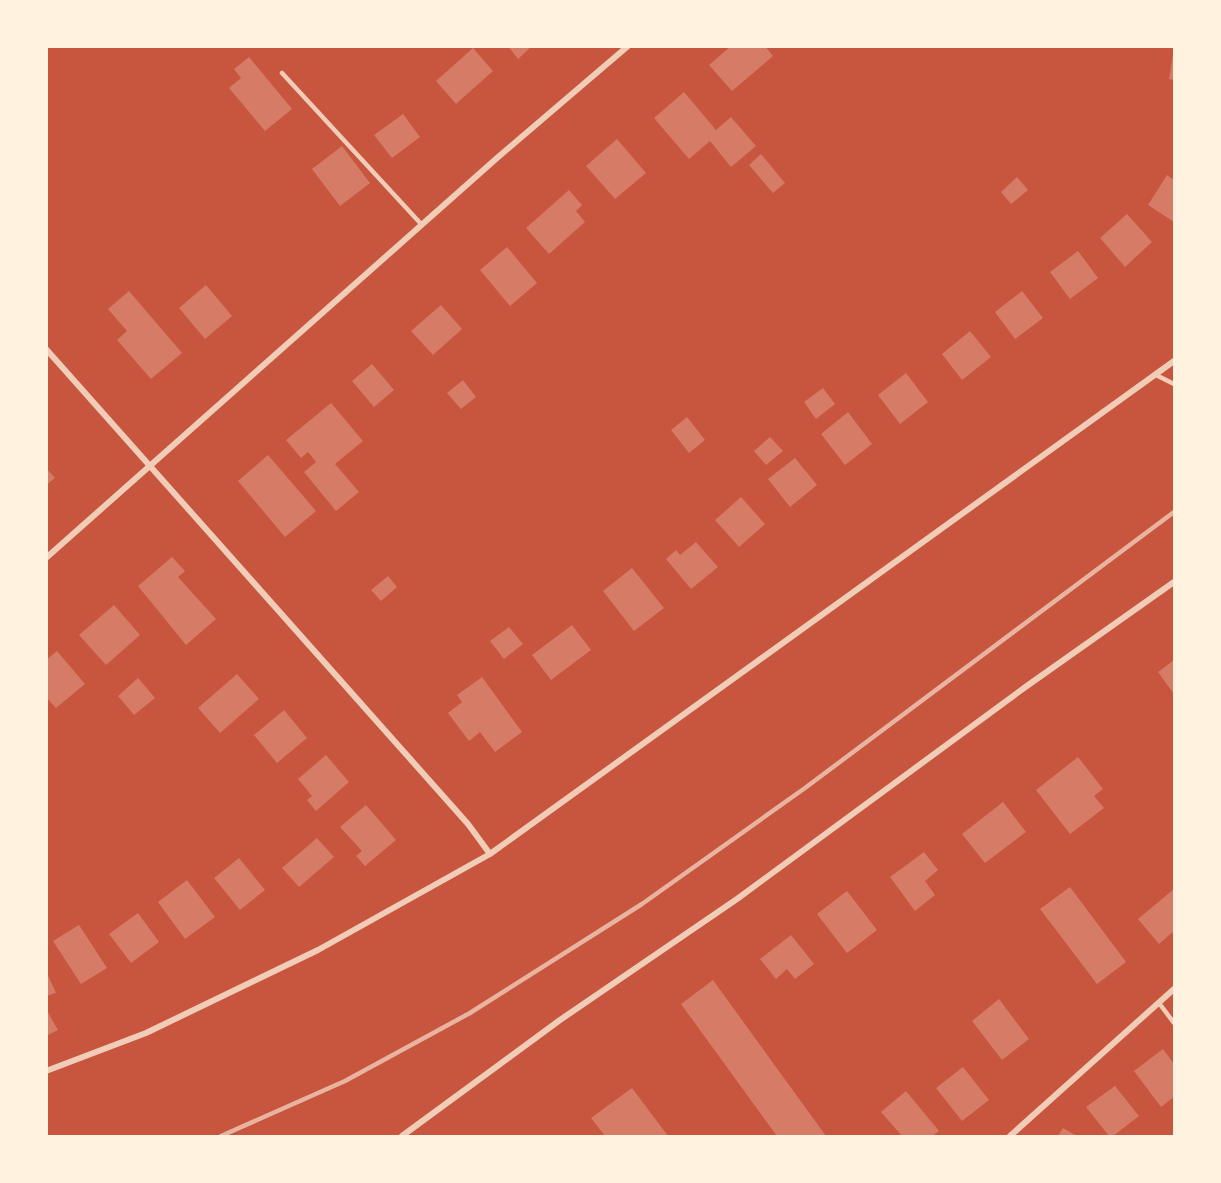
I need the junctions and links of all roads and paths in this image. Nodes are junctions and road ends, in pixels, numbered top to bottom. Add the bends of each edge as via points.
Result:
1 (628, 46) edge
2 (282, 73) dead end
3 (423, 225) junction
4 (46, 349) edge
5 (1174, 362) edge
6 (1156, 375) junction
7 (1174, 384) edge
8 (151, 465) junction
9 (46, 558) edge
10 (1174, 582) edge
11 (490, 854) junction
12 (1174, 989) edge
13 (1159, 1003) junction
14 (1174, 1023) edge
15 (46, 1071) edge
16 (402, 1137) edge
17 (1010, 1137) edge

1 - 3 street
2 - 3 lane
3 - 8 street
4 - 8 street
5 - 6 street
6 - 7 lane
6 - 11 street
8 - 9 street
8 - 11 street via 468,824
10 - 16 street
11 - 15 street via 318,950 146,1033
12 - 13 street
13 - 14 lane
13 - 17 street

